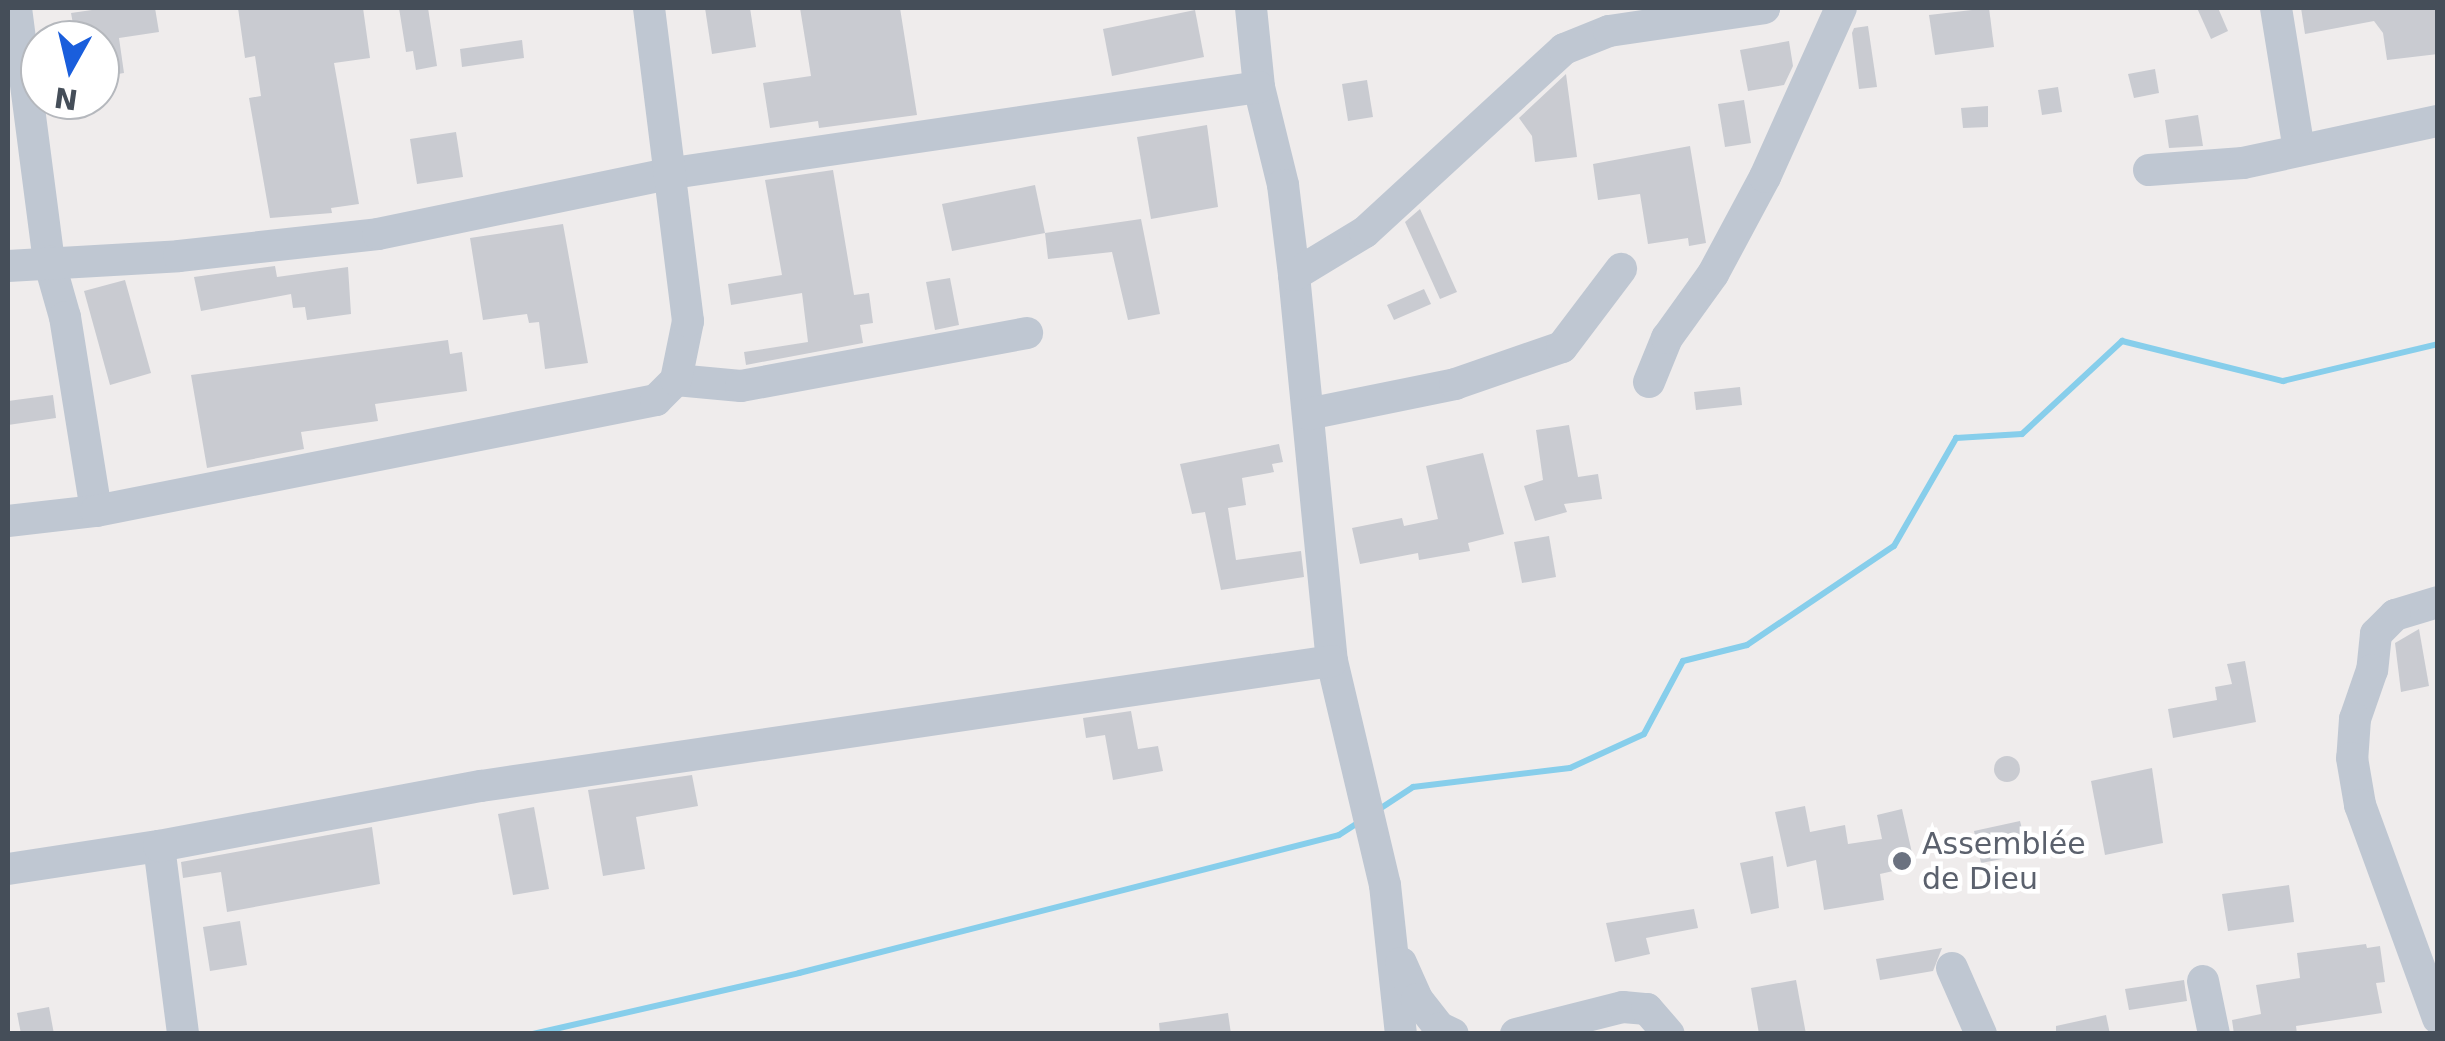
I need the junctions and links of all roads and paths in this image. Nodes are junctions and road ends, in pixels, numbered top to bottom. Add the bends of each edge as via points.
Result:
1 (16, 8) edge
2 (650, 8) edge
3 (1251, 8) edge
4 (1764, 8) edge
5 (1842, 8) edge
6 (2276, 8) edge
7 (1608, 20) edge
8 (1259, 87) junction
9 (2438, 121) edge
10 (2299, 150) junction
11 (2149, 170) dead end
12 (673, 174) junction
13 (49, 260) junction
14 (8, 266) edge
15 (1620, 269) dead end
16 (1294, 275) junction
17 (1027, 333) dead end
18 (676, 380) junction
19 (1650, 382) dead end
20 (1308, 414) junction
21 (96, 511) junction
22 (8, 520) edge
23 (2438, 602) edge
24 (1332, 661) junction
25 (159, 846) junction
26 (8, 869) edge
27 (1388, 927) junction
28 (1952, 968) dead end
29 (2203, 981) dead end
30 (2438, 1018) edge
31 (183, 1034) edge
32 (1401, 1034) edge
33 (1453, 1034) edge
34 (1516, 1034) edge
35 (1668, 1034) edge
36 (1981, 1034) edge
37 (2214, 1034) edge

1 - 13 street
2 - 12 street
3 - 8 street
4 - 7 street
5 - 19 street via 1766,177 1667,338
6 - 10 street
7 - 16 street via 1564,49 1365,232
8 - 12 street
8 - 16 street
9 - 10 street
10 - 11 street via 2243,163
12 - 13 street via 378,234 179,256
12 - 18 street via 688,321
13 - 14 street
13 - 21 street
15 - 20 street via 1562,347 1454,384
16 - 20 street
17 - 18 street via 742,386
18 - 21 street via 656,400 624,408
20 - 24 street
21 - 22 street
23 - 30 street via 2395,615 2376,634 2372,670 2354,719 2352,758 2360,804
24 - 25 street via 481,786
24 - 27 street via 1366,788
25 - 26 street
25 - 31 street
27 - 32 street
27 - 33 street via 1416,999
28 - 36 street
29 - 37 street
34 - 35 street via 1623,1008 1647,1010

